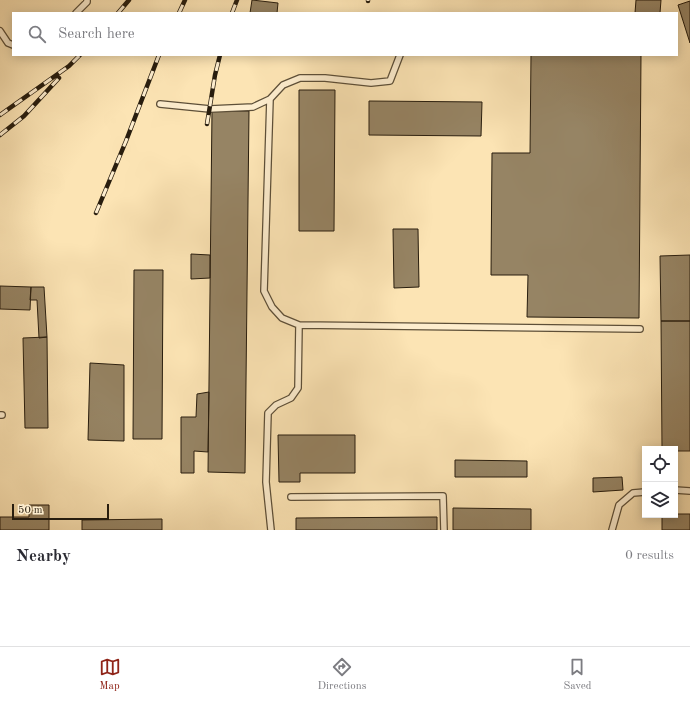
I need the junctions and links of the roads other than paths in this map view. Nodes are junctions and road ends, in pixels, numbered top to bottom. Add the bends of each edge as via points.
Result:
1 (87, 0) edge
2 (77, 12) edge
3 (0, 31) edge
4 (12, 45) edge
5 (400, 56) edge
6 (270, 99) junction
7 (160, 104) dead end
8 (299, 325) junction
9 (640, 329) dead end
10 (678, 490) edge
11 (690, 491) edge
12 (642, 492) edge
13 (291, 497) dead end
14 (271, 530) edge
15 (444, 530) edge
16 (612, 530) edge

1 - 2 lane
3 - 4 lane
5 - 6 lane via 390,81 371,83 300,78 283,85
6 - 7 lane via 253,107 217,109
6 - 8 lane via 264,291 272,307 282,318
8 - 9 lane
8 - 14 lane via 298,388 291,398 276,405 268,413 266,482
10 - 11 lane
12 - 16 lane via 634,493 619,505
13 - 15 lane via 443,496

